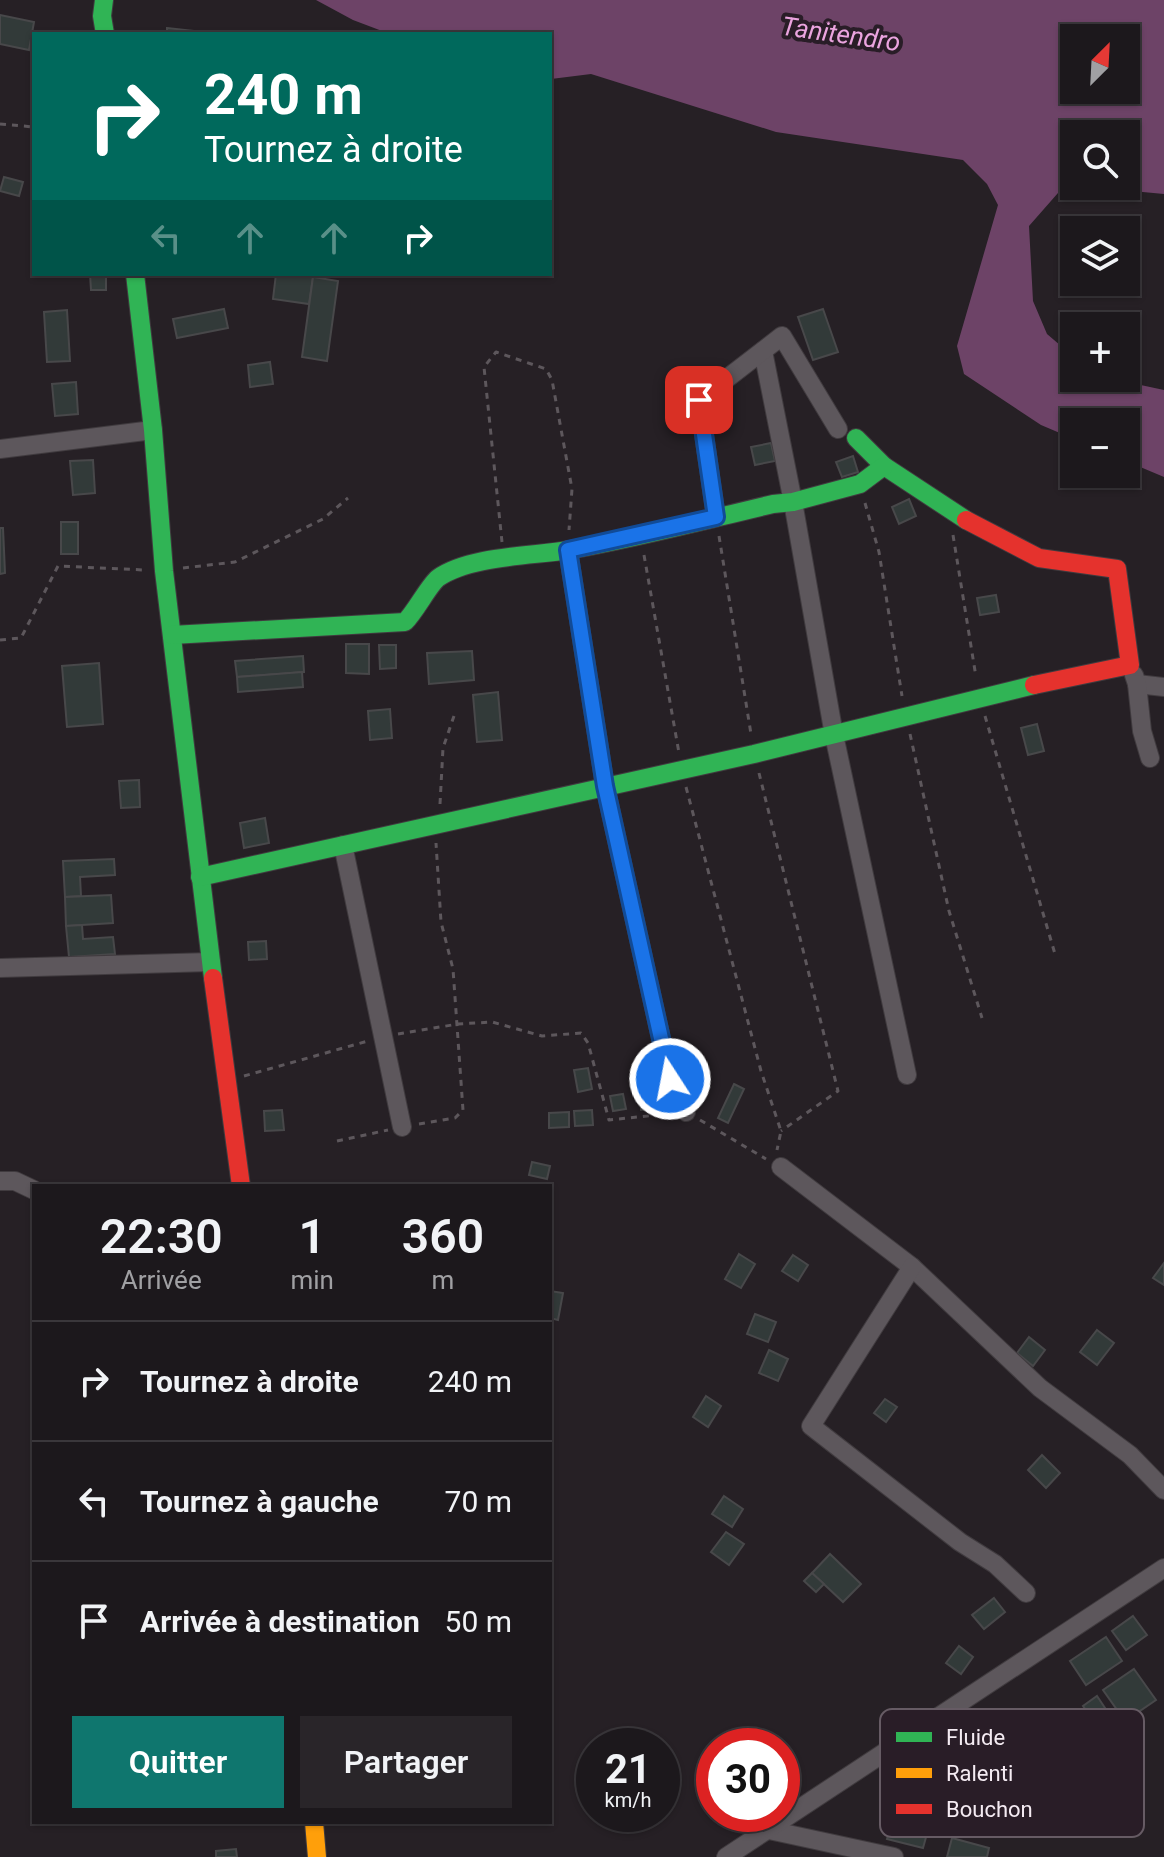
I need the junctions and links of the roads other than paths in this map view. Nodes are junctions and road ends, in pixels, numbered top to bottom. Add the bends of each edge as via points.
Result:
1 (104, 0) edge
2 (105, 32) edge
3 (135, 276) edge
4 (763, 351) junction
5 (838, 429) dead end
6 (153, 430) junction
7 (856, 438) dead end
8 (0, 449) edge
9 (884, 466) junction
10 (793, 502) junction
11 (716, 517) junction
12 (568, 550) junction
13 (172, 635) junction
14 (1130, 665) junction
15 (1137, 684) junction
16 (1164, 687) edge
17 (834, 735) junction
18 (1150, 758) dead end
19 (605, 786) junction
20 (343, 845) junction
21 (200, 877) junction
22 (211, 962) junction
23 (0, 968) edge
24 (907, 1075) dead end
25 (686, 1112) road end
26 (402, 1127) road end
27 (778, 1165) road end
28 (0, 1181) edge
29 (241, 1184) edge
30 (32, 1189) edge
31 (912, 1267) junction
32 (1164, 1490) edge
33 (1164, 1568) edge
34 (1026, 1593) dead end
35 (951, 1709) edge
36 (880, 1756) edge
37 (800, 1809) edge
38 (314, 1824) edge
39 (766, 1832) edge
40 (778, 1832) edge
41 (317, 1857) edge
42 (726, 1857) edge
43 (894, 1857) edge

1 - 2 street
3 - 6 street
4 - 5 street via 782,336
4 - 10 street
4 - 11 street via 699,400
6 - 8 street
6 - 13 street
7 - 9 street
9 - 10 street via 860,484
9 - 14 street via 957,515 1039,558 1117,569
10 - 11 street
10 - 17 street
11 - 12 street
12 - 13 street via 475,563 437,579 405,622
12 - 19 street
13 - 21 street
14 - 15 street
14 - 17 street
15 - 16 street
15 - 18 street
17 - 19 street
17 - 24 street
19 - 20 street
19 - 25 street via 670,1079
20 - 21 street
20 - 26 street
21 - 22 street
22 - 23 street
22 - 29 street
27 - 31 street
28 - 30 street
31 - 32 street via 1040,1388 1130,1455
31 - 34 street via 811,1426
33 - 35 street
36 - 37 street
38 - 41 street
39 - 42 street
40 - 43 street

